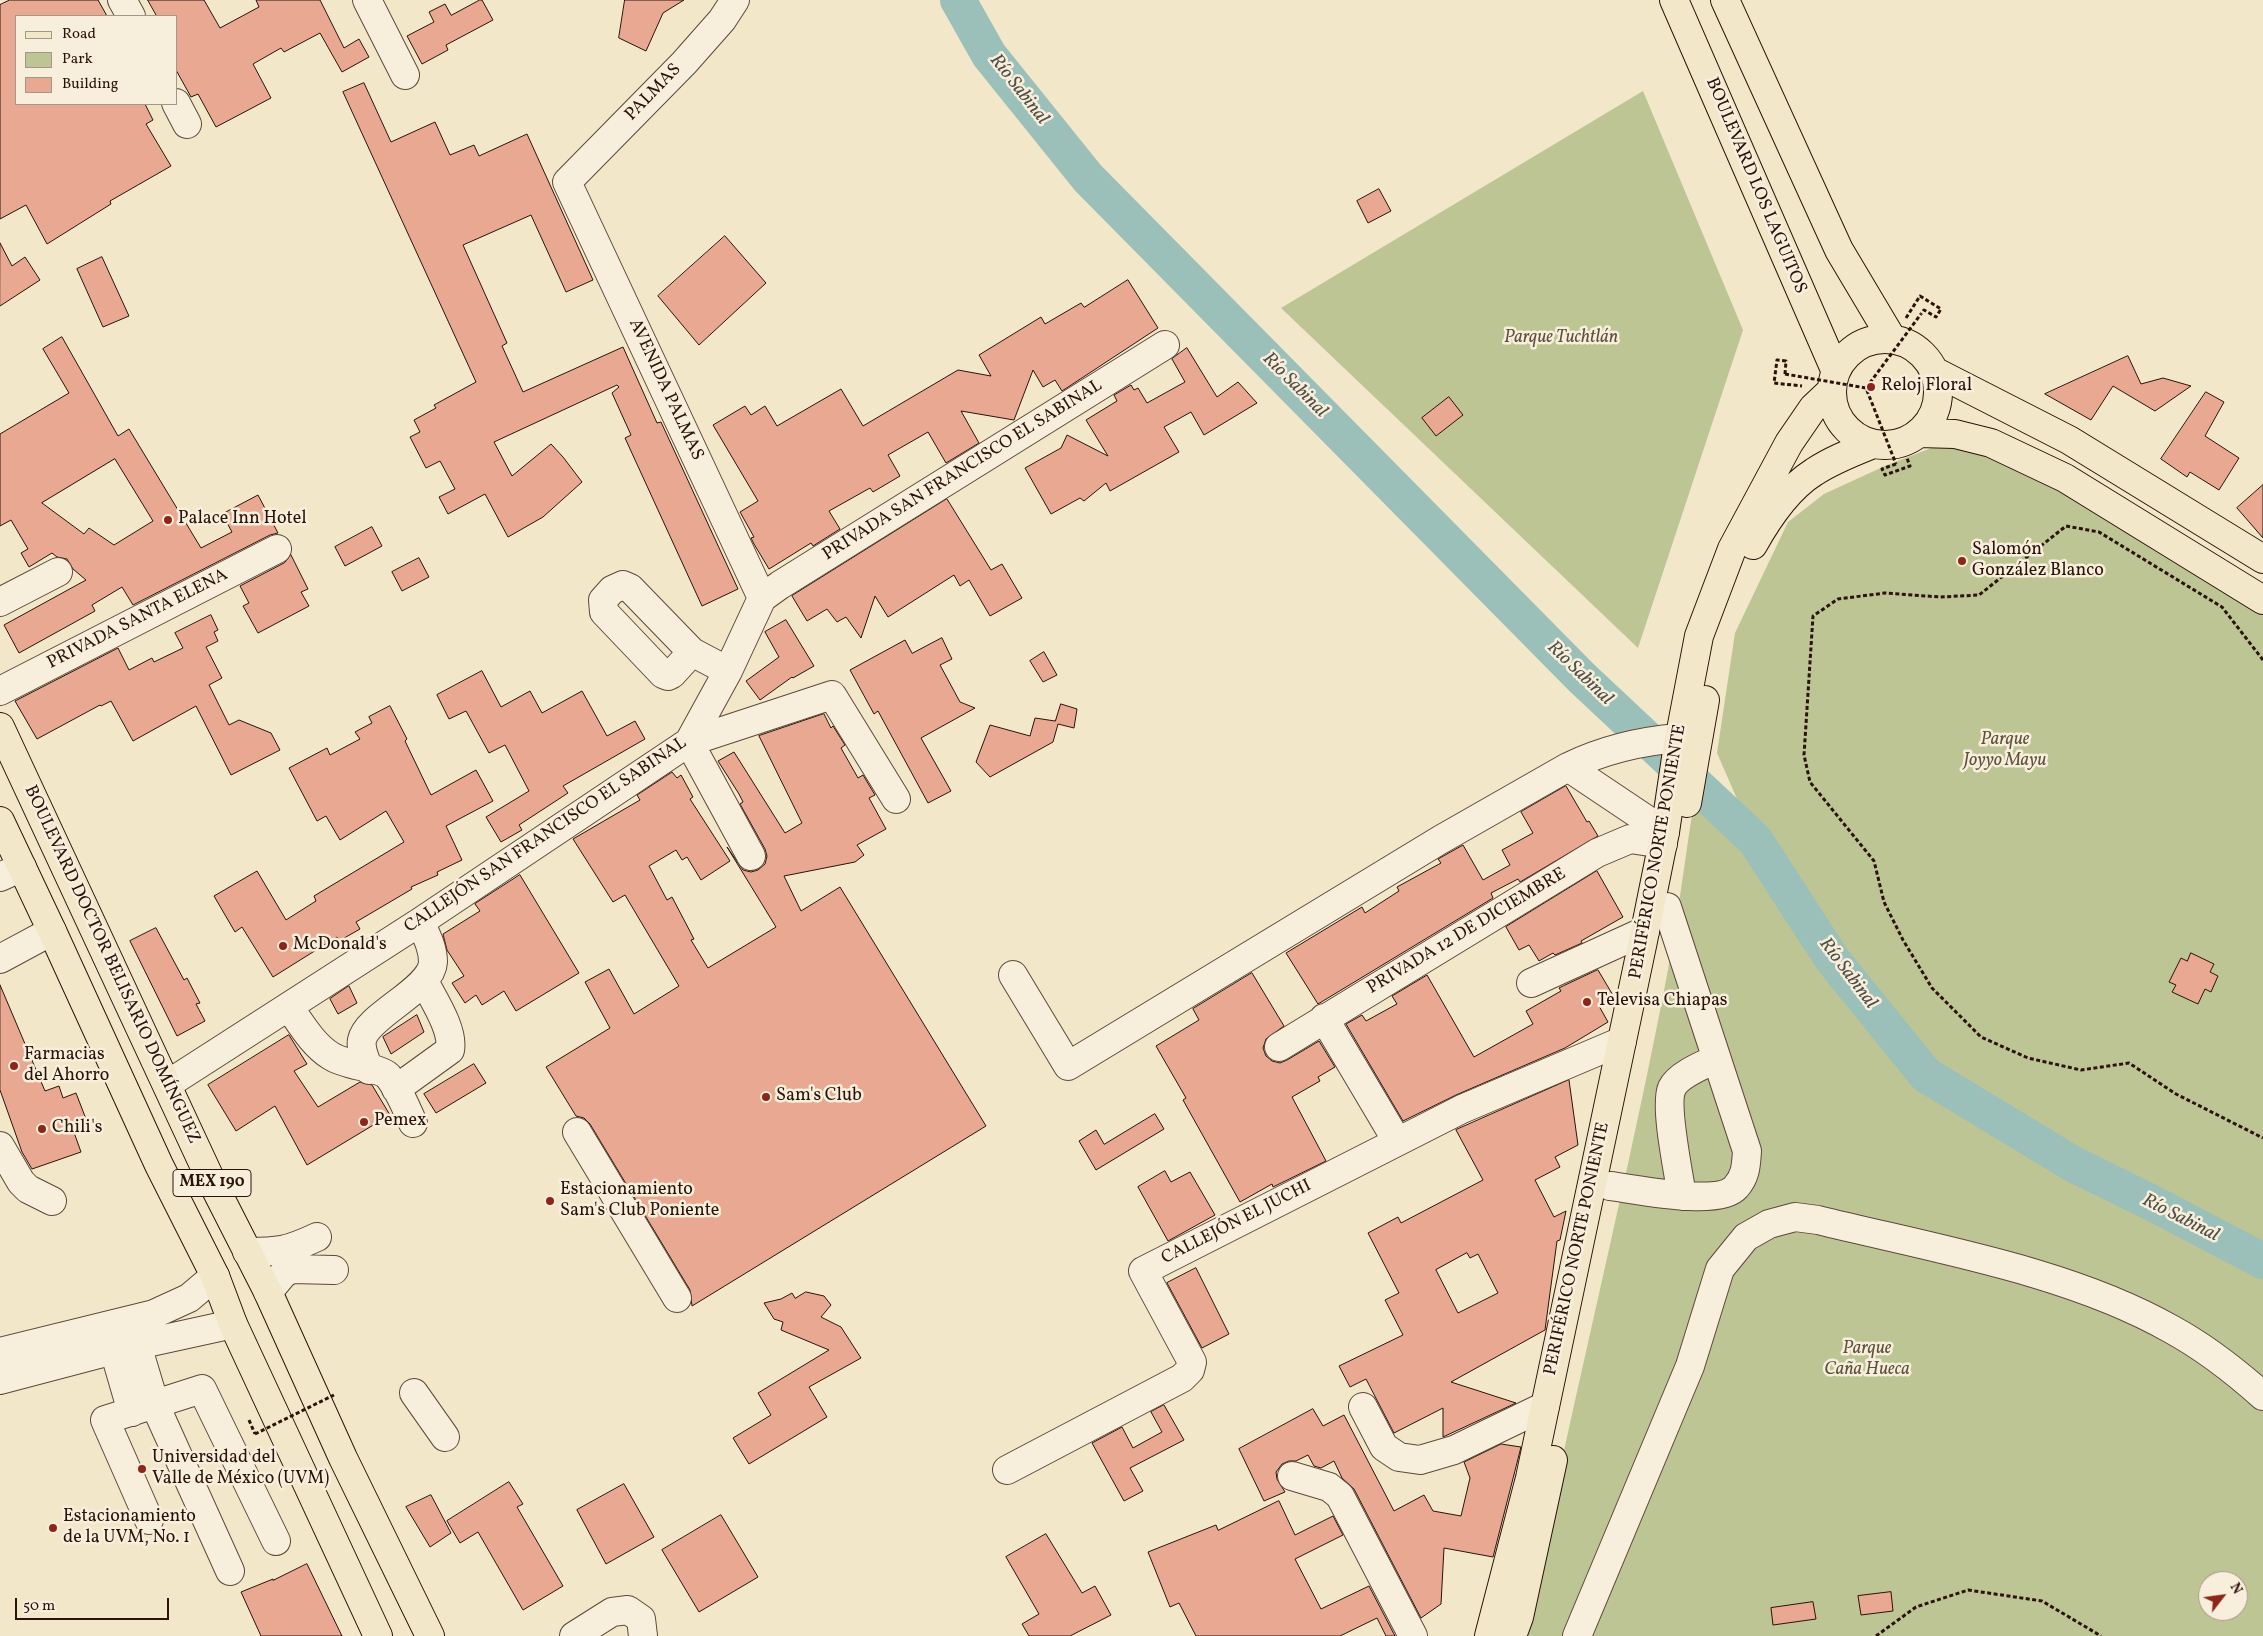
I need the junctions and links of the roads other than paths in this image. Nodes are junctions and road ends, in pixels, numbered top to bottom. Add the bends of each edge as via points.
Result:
1 (122, 0) edge
2 (367, 0) edge
3 (735, 0) edge
4 (1674, 0) edge
5 (1725, 0) edge
6 (130, 15) edge
7 (405, 76) dead end
8 (567, 182) joint
9 (1892, 339) junction
10 (1165, 345) dead end
11 (1934, 371) junction
12 (1834, 381) junction
13 (1920, 433) junction
14 (1873, 444) junction
15 (277, 549) dead end
16 (2263, 559) edge
17 (58, 572) dead end
18 (762, 598) junction
19 (2263, 600) edge
20 (0, 602) edge
21 (692, 652) dead end
22 (728, 671) junction
23 (0, 691) edge
24 (0, 727) edge
25 (688, 742) junction
26 (1678, 746) junction
27 (1568, 766) junction
28 (1679, 798) junction
29 (896, 799) dead end
30 (0, 821) edge
31 (1664, 838) junction
32 (751, 856) dead end
33 (11, 872) edge
34 (1667, 907) junction
35 (420, 922) junction
36 (52, 931) junction
37 (1646, 931) junction
38 (0, 959) edge
39 (1014, 976) dead end
40 (424, 981) junction
41 (1531, 983) dead end
42 (288, 1007) junction
43 (1324, 1018) junction
44 (1622, 1041) junction
45 (1279, 1047) dead end
46 (1716, 1059) junction
47 (369, 1070) junction
48 (168, 1084) junction
49 (396, 1089) junction
50 (413, 1124) dead end
51 (577, 1132) dead end
52 (1397, 1141) junction
53 (0, 1146) edge
54 (1610, 1186) junction
55 (1682, 1196) junction
56 (52, 1202) dead end
57 (316, 1237) dead end
58 (247, 1252) junction
59 (334, 1270) dead end
60 (215, 1276) junction
61 (268, 1292) junction
62 (677, 1298) dead end
63 (233, 1324) junction
64 (125, 1348) junction
65 (0, 1352) edge
66 (0, 1380) edge
67 (414, 1393) dead end
68 (2263, 1396) edge
69 (1545, 1406) junction
70 (1363, 1407) dead end
71 (144, 1409) junction
72 (445, 1437) dead end
73 (1007, 1470) dead end
74 (1292, 1476) dead end
75 (149, 1520) dead end
76 (276, 1541) dead end
77 (230, 1571) dead end
78 (1502, 1631) edge
79 (378, 1636) edge
80 (430, 1636) edge
81 (574, 1636) edge
82 (643, 1636) edge
83 (1413, 1636) edge
84 (1577, 1636) edge

1 - 6 street
2 - 7 street
3 - 8 street, PALMAS via 684,63
4 - 12 main road, BOULEVARD LOS LAGUITOS
5 - 9 main road via 1839,250
8 - 18 street, AVENIDA PALMAS
9 - 11 main road via 1917,350
9 - 12 main road via 1874,340 1858,346 1845,358
10 - 18 street, PRIVADA SAN FRANCISCO EL SABINAL
11 - 13 main road via 1938,398 1929,423
11 - 16 main road via 2069,440
12 - 14 main road via 1835,408 1843,424 1856,436
12 - 26 main road, PERIFÉRICO NORTE PONIENTE via 1788,442 1732,549 1699,636
13 - 14 main road via 1890,445
13 - 19 main road via 1955,434 1991,443 2065,478
14 - 26 main road, PERIFÉRICO NORTE PONIENTE via 1813,472 1789,492 1766,523 1742,565
15 - 23 street, PRIVADA SANTA ELENA
17 - 20 street
18 - 22 street, CALLEJÓN SAN FRANCISCO EL SABINAL
21 - 22 street
22 - 25 street, CALLEJÓN SAN FRANCISCO EL SABINAL
24 - 48 main road, BOULEVARD DOCTOR BELISARIO DOMÍNGUEZ / MEX 190
25 - 29 street via 832,695
25 - 32 street
25 - 35 street, CALLEJÓN SAN FRANCISCO EL SABINAL
26 - 27 street via 1596,754
26 - 28 main road, PERIFÉRICO NORTE PONIENTE
27 - 31 street
27 - 39 street via 1256,949 1068,1066
28 - 31 main road, PERIFÉRICO NORTE PONIENTE
28 - 34 main road, PERIFÉRICO NORTE PONIENTE
30 - 33 main road, MEX 190
31 - 37 main road, PERIFÉRICO NORTE PONIENTE
31 - 43 street, PRIVADA 12 DE DICIEMBRE via 1630,839 1597,853
33 - 36 main road, MEX 190
34 - 46 street
34 - 54 main road, PERIFÉRICO NORTE PONIENTE
35 - 40 street via 432,948 433,964
35 - 42 street, CALLEJÓN SAN FRANCISCO EL SABINAL
36 - 38 street
36 - 60 main road, MEX 190 via 158,1165
37 - 41 street
37 - 44 main road, PERIFÉRICO NORTE PONIENTE
40 - 47 street via 374,1022 362,1038 362,1051
40 - 49 street via 449,1030 450,1050
42 - 47 street via 317,1045 331,1057
42 - 48 street, CALLEJÓN SAN FRANCISCO EL SABINAL
43 - 45 street, PRIVADA 12 DE DICIEMBRE
43 - 52 street
44 - 52 street, CALLEJÓN EL JUCHI
44 - 69 main road, PERIFÉRICO NORTE PONIENTE
46 - 55 street via 1688,1073 1672,1088 1669,1107
46 - 55 street via 1746,1151 1746,1172 1735,1189 1716,1196
47 - 49 street via 379,1070
48 - 58 main road, BOULEVARD DOCTOR BELISARIO DOMÍNGUEZ / MEX 190
49 - 50 street
51 - 62 street
52 - 73 street, CALLEJÓN EL JUCHI via 1143,1271 1192,1362 1190,1370 1182,1378
53 - 56 street via 21,1182
54 - 55 street
54 - 78 main road, PERIFÉRICO NORTE PONIENTE
57 - 58 street via 278,1252
58 - 61 main road, BOULEVARD DOCTOR BELISARIO DOMÍNGUEZ / MEX 190
59 - 61 street via 292,1270 284,1273
60 - 63 main road, MEX 190
60 - 65 street via 189,1298 154,1314
61 - 80 main road, BOULEVARD DOCTOR BELISARIO DOMÍNGUEZ / MEX 190 via 343,1458
63 - 64 street
63 - 79 main road, MEX 190
64 - 66 street
64 - 71 street
67 - 72 street
68 - 84 street via 2217,1358 2171,1328 2075,1287 1998,1263 1818,1220 1795,1217 1769,1224 1746,1237 1720,1269 1690,1366
69 - 70 street via 1454,1450 1420,1460 1399,1457 1384,1447
69 - 78 main road, PERIFÉRICO NORTE PONIENTE via 1530,1478 1496,1604
71 - 75 street via 105,1420
71 - 76 street via 202,1389
71 - 77 street
74 - 83 street via 1329,1487 1340,1496
81 - 82 street via 612,1612 628,1610 641,1619

